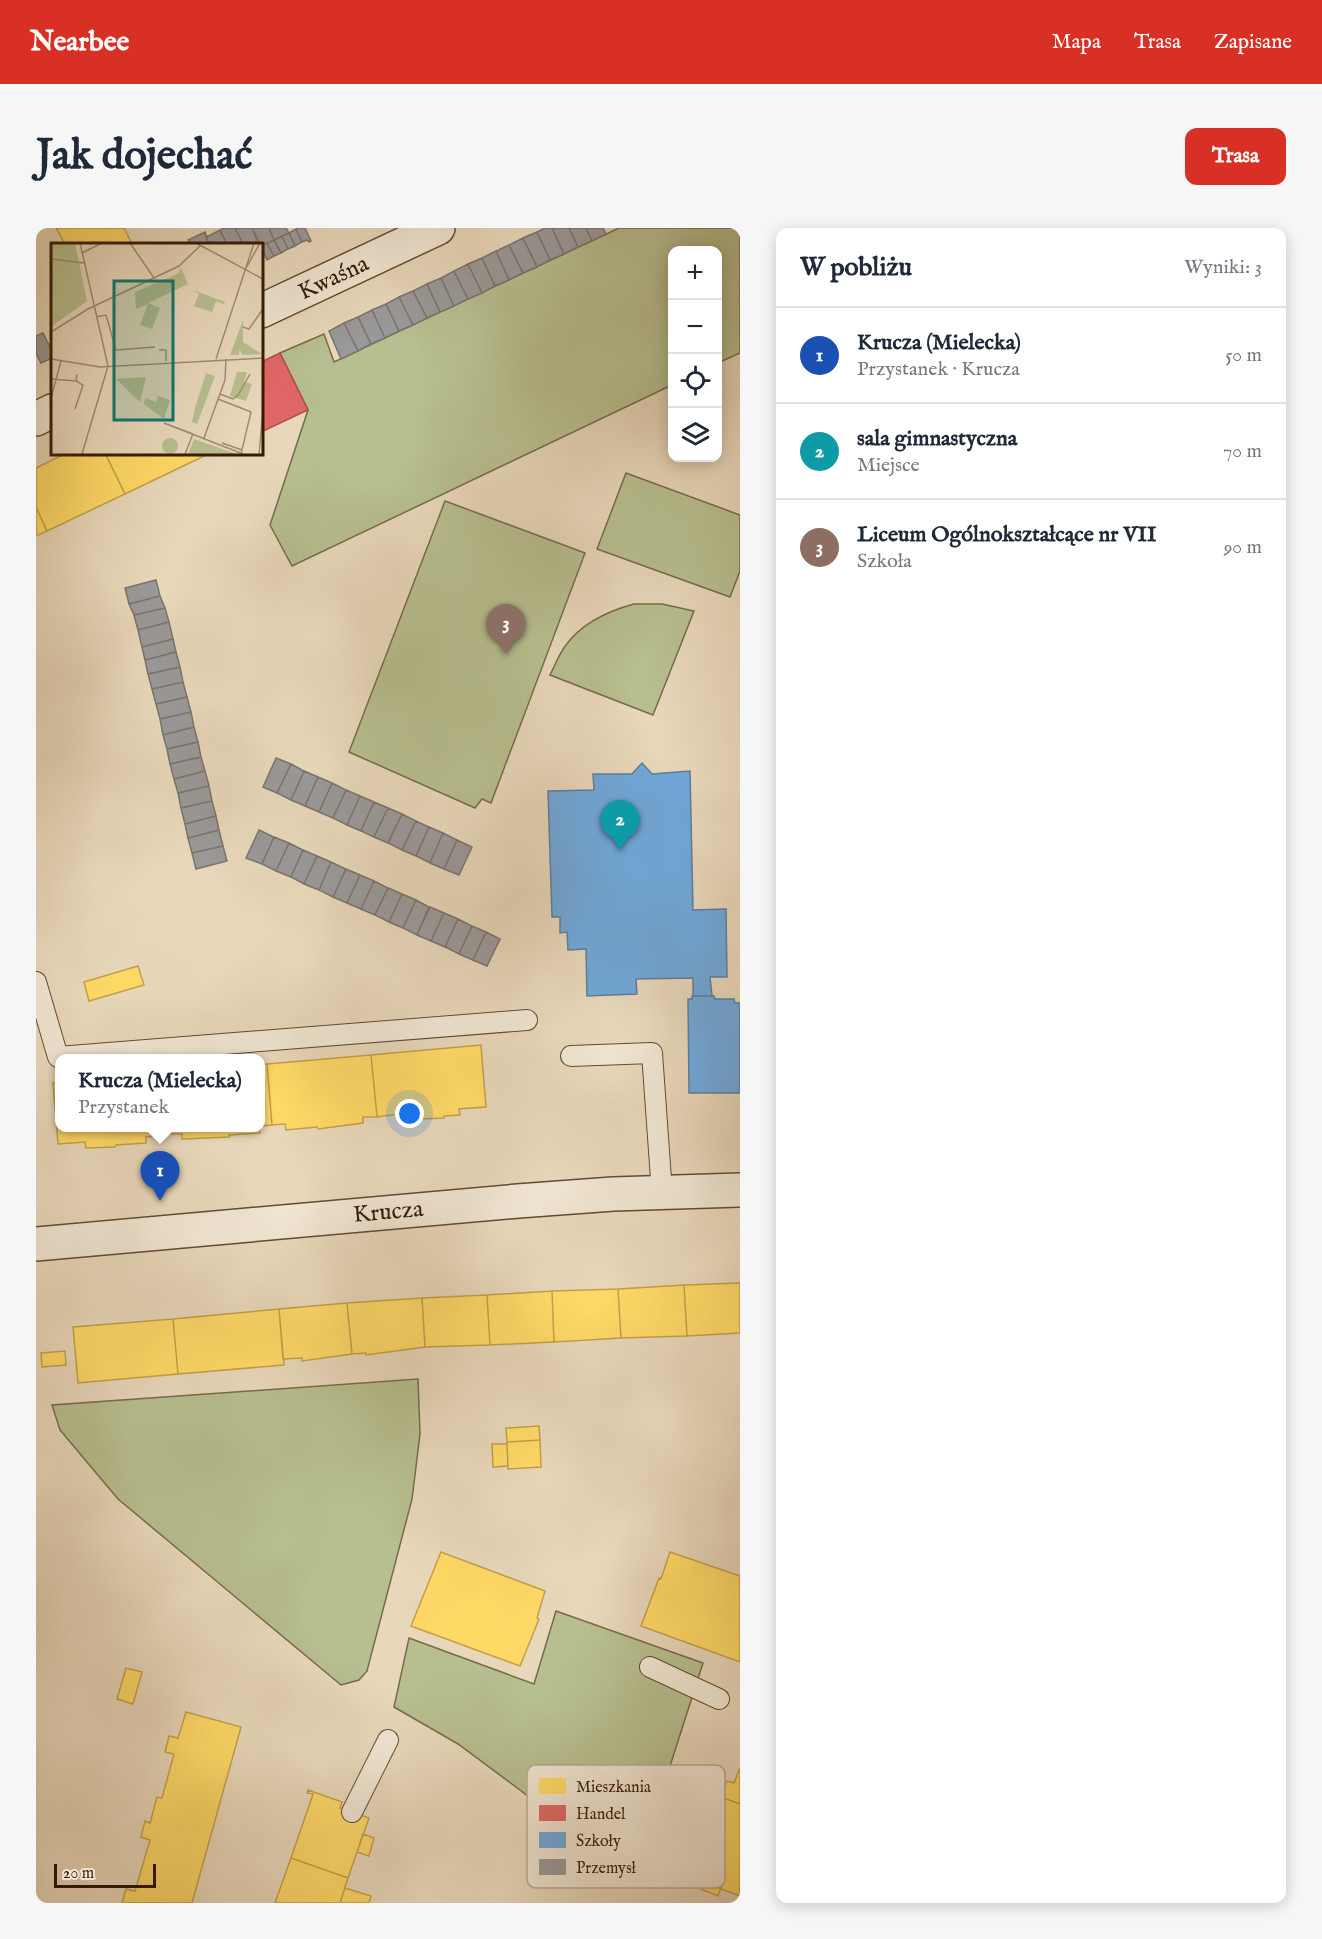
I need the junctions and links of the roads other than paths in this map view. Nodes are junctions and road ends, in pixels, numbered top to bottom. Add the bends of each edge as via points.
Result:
1 (438, 228) edge
2 (262, 311) edge
3 (51, 412) edge
4 (36, 419) edge
5 (36, 982) edge
6 (526, 1020) dead end
7 (57, 1054) edge
8 (96, 1054) edge
9 (571, 1056) dead end
10 (740, 1190) edge
11 (662, 1193) junction
12 (36, 1244) edge
13 (650, 1667) dead end
14 (719, 1699) dead end
15 (388, 1740) dead end
16 (352, 1812) dead end

1 - 2 street, Kwaśna
3 - 4 street
5 - 7 lane
6 - 8 lane
9 - 11 lane via 652,1053
10 - 11 street, Krucza
11 - 12 street, Krucza via 414,1209
13 - 14 lane
15 - 16 lane

